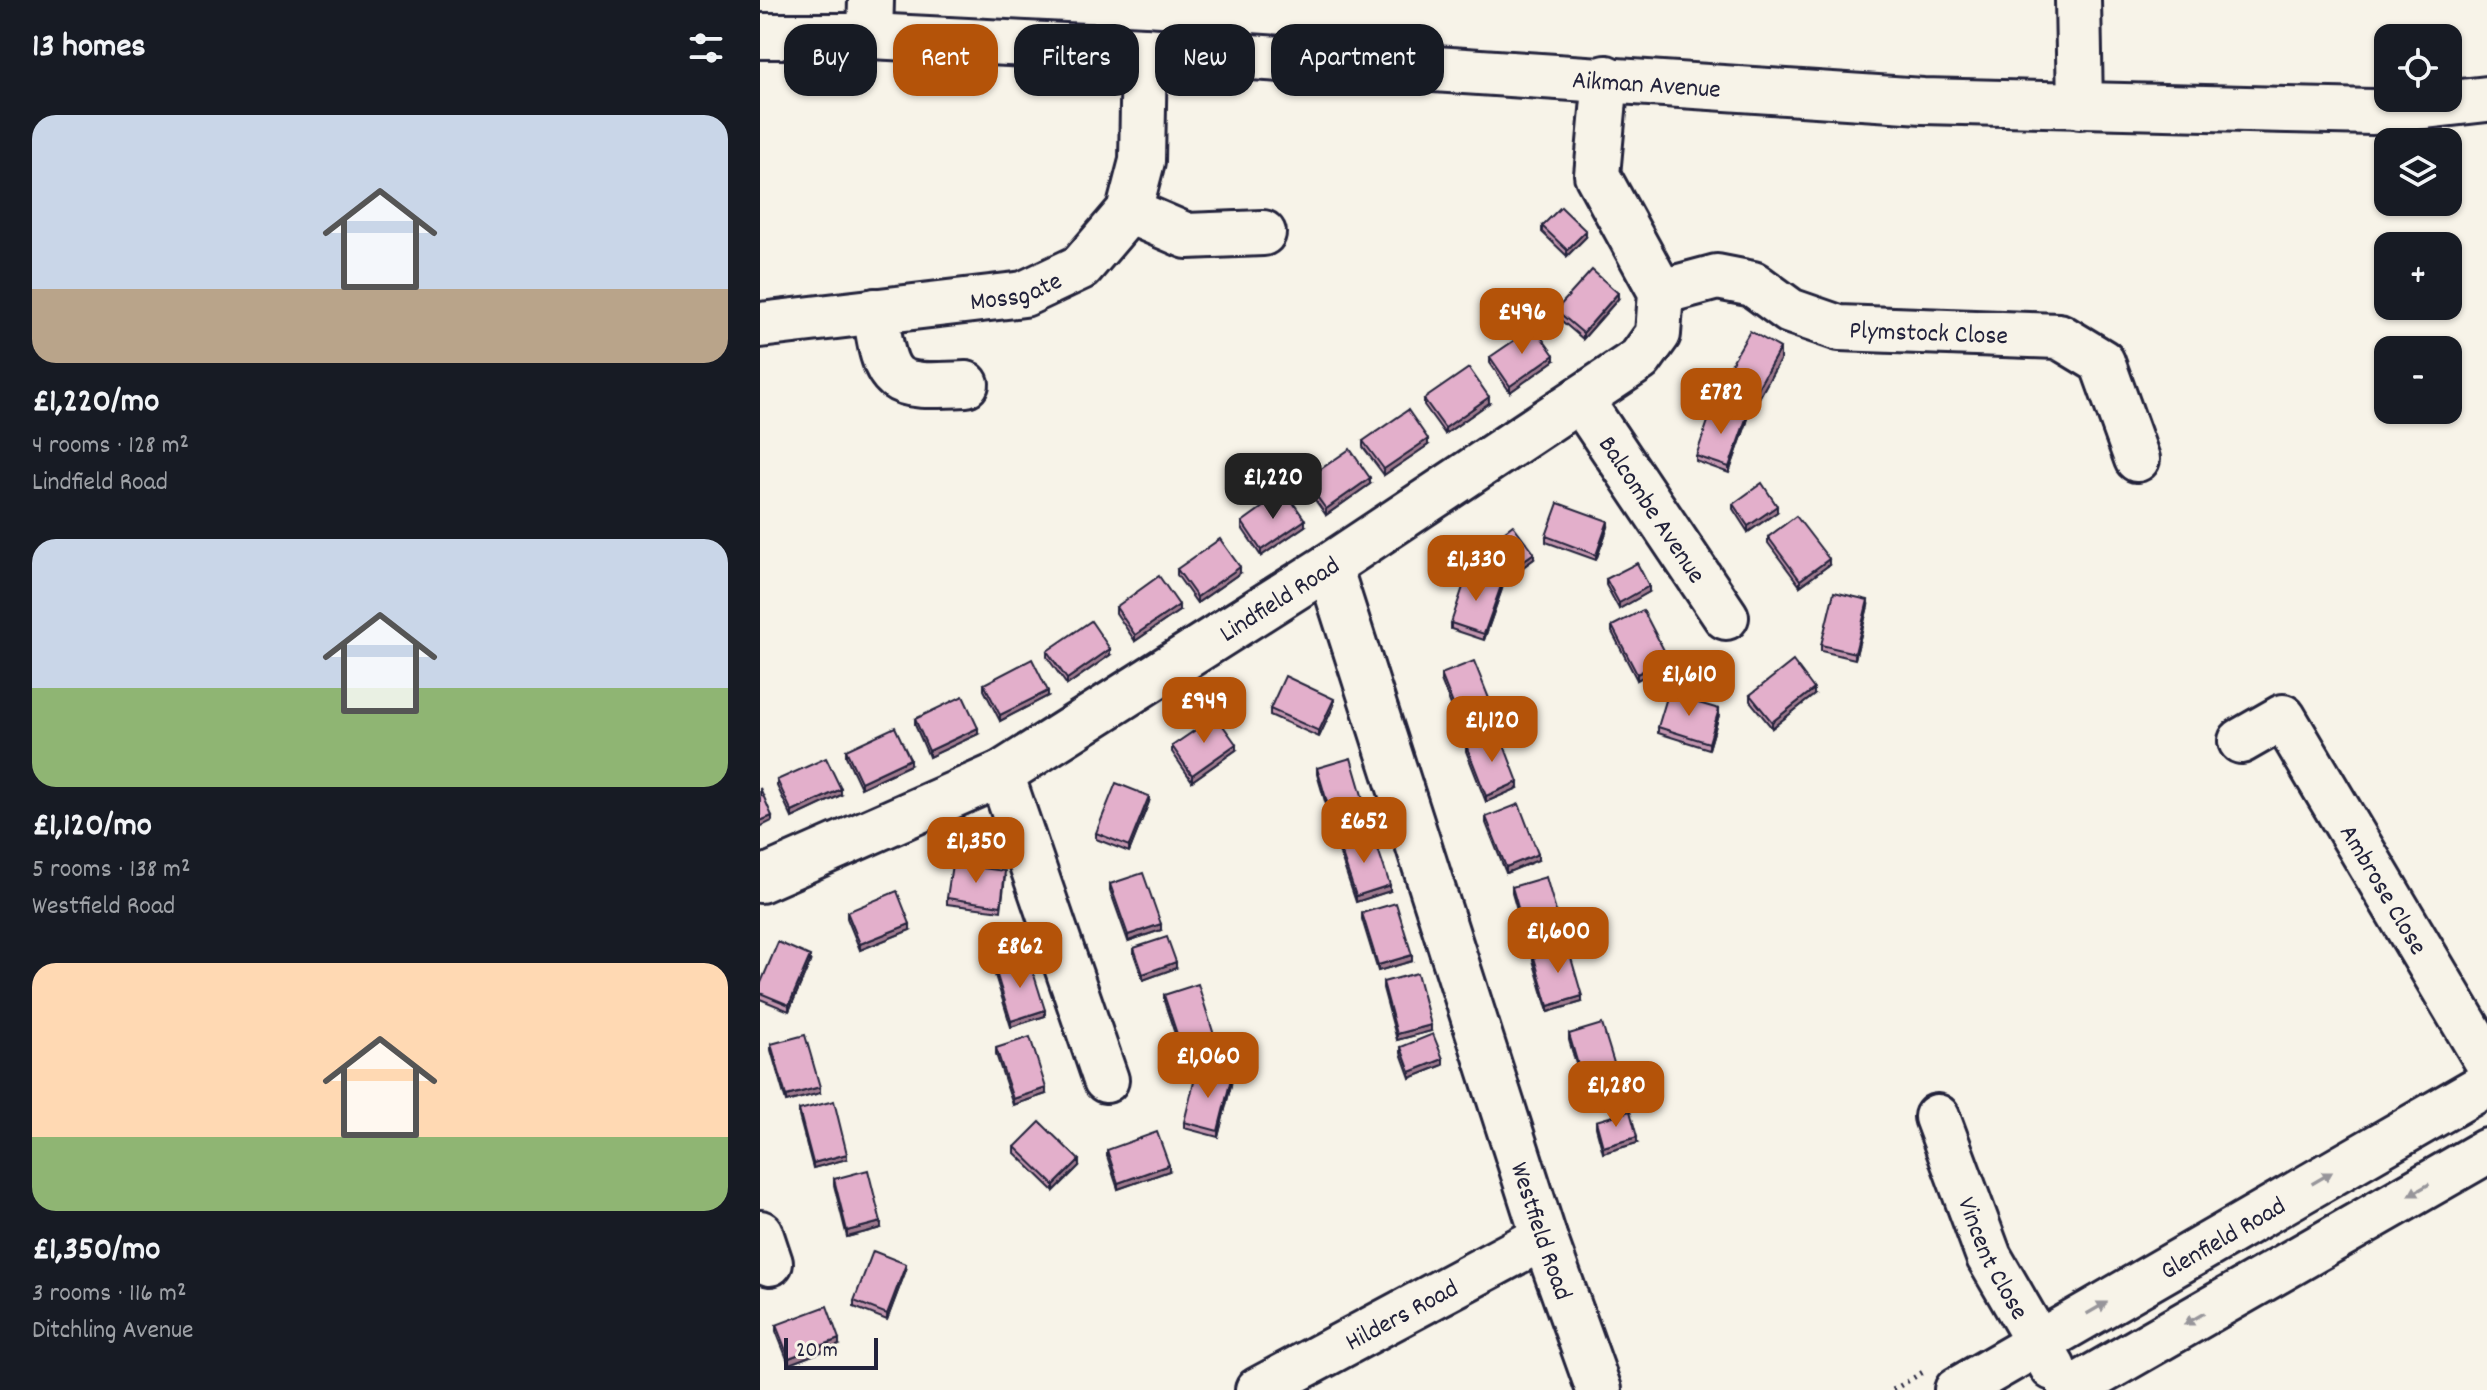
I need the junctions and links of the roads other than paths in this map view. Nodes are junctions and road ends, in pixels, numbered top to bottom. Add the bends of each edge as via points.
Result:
1 (2078, 0) edge
2 (871, 18) edge
3 (760, 36) edge
4 (1144, 50) junction
5 (1606, 78) junction
6 (2487, 99) edge
7 (2080, 106) junction
8 (1129, 211) junction
9 (1263, 233) dead end
10 (1661, 292) junction
11 (875, 311) junction
12 (760, 325) edge
13 (966, 384) dead end
14 (1580, 399) junction
15 (2137, 459) dead end
16 (1329, 566) junction
17 (1726, 617) dead end
18 (2241, 741) dead end
19 (1001, 774) junction
20 (760, 880) edge
21 (2487, 1061) edge
22 (1106, 1080) dead end
23 (2487, 1084) edge
24 (1937, 1117) dead end
25 (2487, 1151) edge
26 (1544, 1237) junction
27 (2037, 1343) junction
28 (1258, 1390) edge
29 (1599, 1390) edge
30 (1957, 1390) edge
31 (2068, 1390) edge

1 - 7 street
2 - 3 street, Aikman Avenue
2 - 4 street, Aikman Avenue
4 - 5 street, Aikman Avenue
4 - 8 street, Mossgate via 1142,161
5 - 7 street, Aikman Avenue via 1923,101
5 - 10 street via 1597,175
6 - 7 street, Aikman Avenue via 2373,112
8 - 9 street via 1187,236
8 - 11 street, Mossgate via 1081,267 1024,294
10 - 14 street, Lindfield Road via 1658,334 1640,359
10 - 15 street, Plymstock Close via 1717,277 1753,284 1790,311 1839,328 2059,336 2102,362
11 - 12 street, Mossgate
11 - 13 street via 882,360 896,379 920,387
14 - 16 street, Lindfield Road
14 - 17 street, Balcombe Avenue
16 - 19 street, Lindfield Road
16 - 26 street, Westfield Road
18 - 21 street, Ambrose Close via 2283,717
19 - 20 street, Lindfield Road
19 - 22 street
27 -> 23 street, Glenfield Road
24 - 27 street, Vincent Close via 1989,1257
25 -> 31 street
26 - 28 street, Hilders Road
26 - 29 street, Westfield Road
27 - 30 street, Glenfield Road
27 - 31 street, Vincent Close

